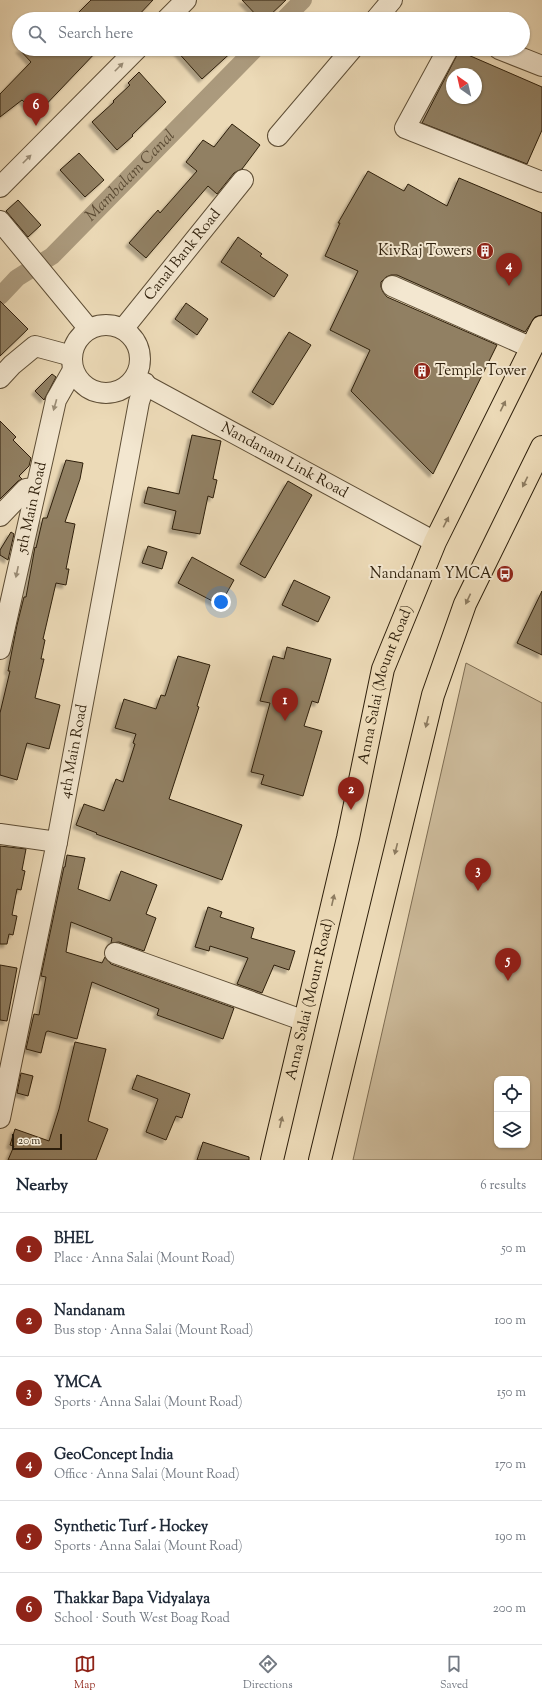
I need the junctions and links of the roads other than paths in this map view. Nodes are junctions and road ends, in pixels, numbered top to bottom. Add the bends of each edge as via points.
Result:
1 (186, 0) edge
2 (392, 0) edge
3 (174, 12) edge
4 (382, 12) edge
5 (130, 56) edge
6 (346, 56) edge
7 (444, 56) edge
8 (517, 56) edge
9 (542, 66) edge
10 (278, 136) dead end
11 (243, 180) dead end
12 (542, 182) edge
13 (0, 187) edge
14 (0, 221) edge
15 (392, 286) dead end
16 (542, 327) edge
17 (89, 329) junction
18 (123, 329) junction
19 (532, 348) junction
20 (72, 363) junction
21 (0, 378) edge
22 (140, 381) junction
23 (542, 447) edge
24 (35, 488) junction
25 (0, 516) edge
26 (435, 542) junction
27 (0, 649) edge
28 (0, 834) edge
29 (57, 842) junction
30 (115, 953) dead end
31 (305, 1021) junction
32 (0, 1118) edge
33 (272, 1160) edge
34 (320, 1160) edge

1 - 3 street
2 - 4 street
13 -> 5 street
6 - 10 street
7 - 12 street via 405,128
8 - 9 street
11 - 18 street, Canal Bank Road
14 - 17 street
15 - 19 street
16 - 19 main road, Anna Salai (Mount Road)
17 - 18 street via 106,325
17 - 20 street via 80,336 74,346
18 - 22 street via 132,336 138,346
26 -> 19 main road, Anna Salai (Mount Road)
20 - 21 street via 35,346
20 - 22 street via 78,379 95,392 117,392
20 -> 24 street, 5th Main Road via 56,400
22 - 26 street, Nandanam Link Road
22 - 29 street, 4th Main Road via 139,402
23 -> 34 main road via 465,604 433,695
24 - 25 street via 26,489
24 -> 27 street, 5th Main Road
31 -> 26 main road, Anna Salai (Mount Road) via 348,838 383,669
28 - 29 street
29 - 32 street, 4th Main Road
30 - 31 street
33 -> 31 main road, Anna Salai (Mount Road)

